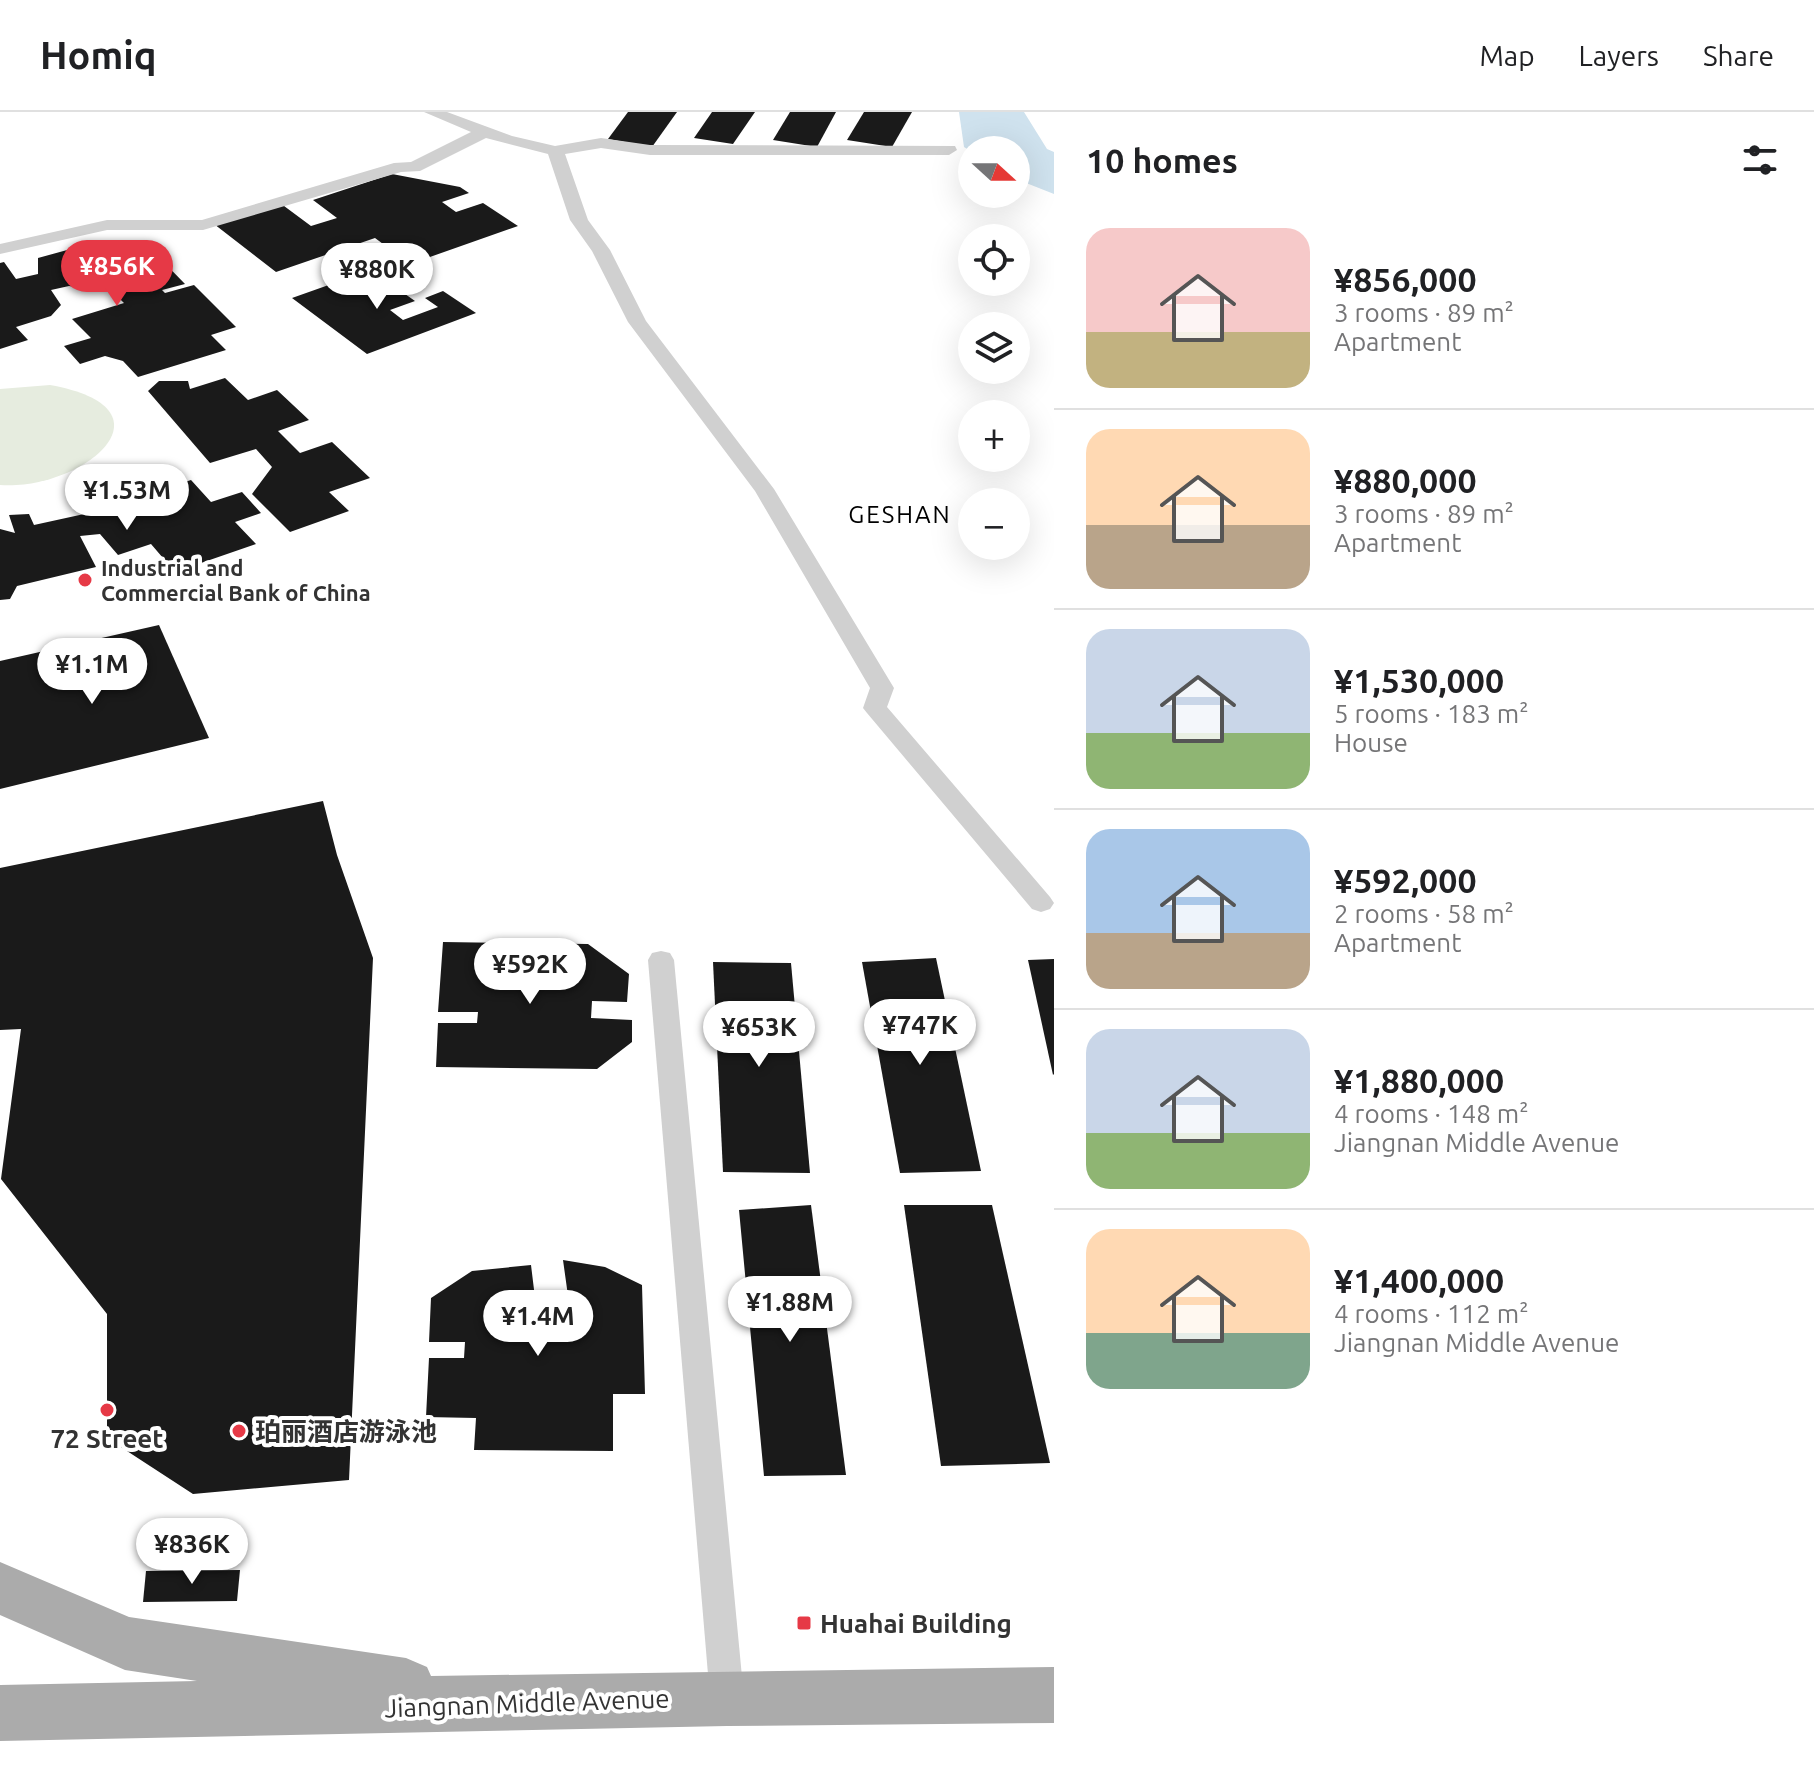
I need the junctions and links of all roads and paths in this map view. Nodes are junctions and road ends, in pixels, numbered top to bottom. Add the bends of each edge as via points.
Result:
1 (432, 112) edge
2 (485, 132) junction
3 (949, 150) dead end
4 (555, 151) junction
5 (0, 249) edge
6 (1041, 903) dead end
7 (661, 960) dead end
8 (0, 1588) edge
9 (1054, 1695) edge
10 (727, 1698) junction
11 (523, 1703) junction
12 (0, 1713) edge

1 - 2 lane
2 - 4 lane
2 - 5 lane via 414,167 203,225 107,225
3 - 4 lane via 650,150 601,143
4 - 6 lane via 579,220 601,250 637,322 764,489 882,688 875,708
7 - 10 lane
8 - 11 main road via 125,1643
9 - 10 main road, Jiangnan Middle Avenue
10 - 11 main road, Jiangnan Middle Avenue
11 - 12 main road, Jiangnan Middle Avenue

